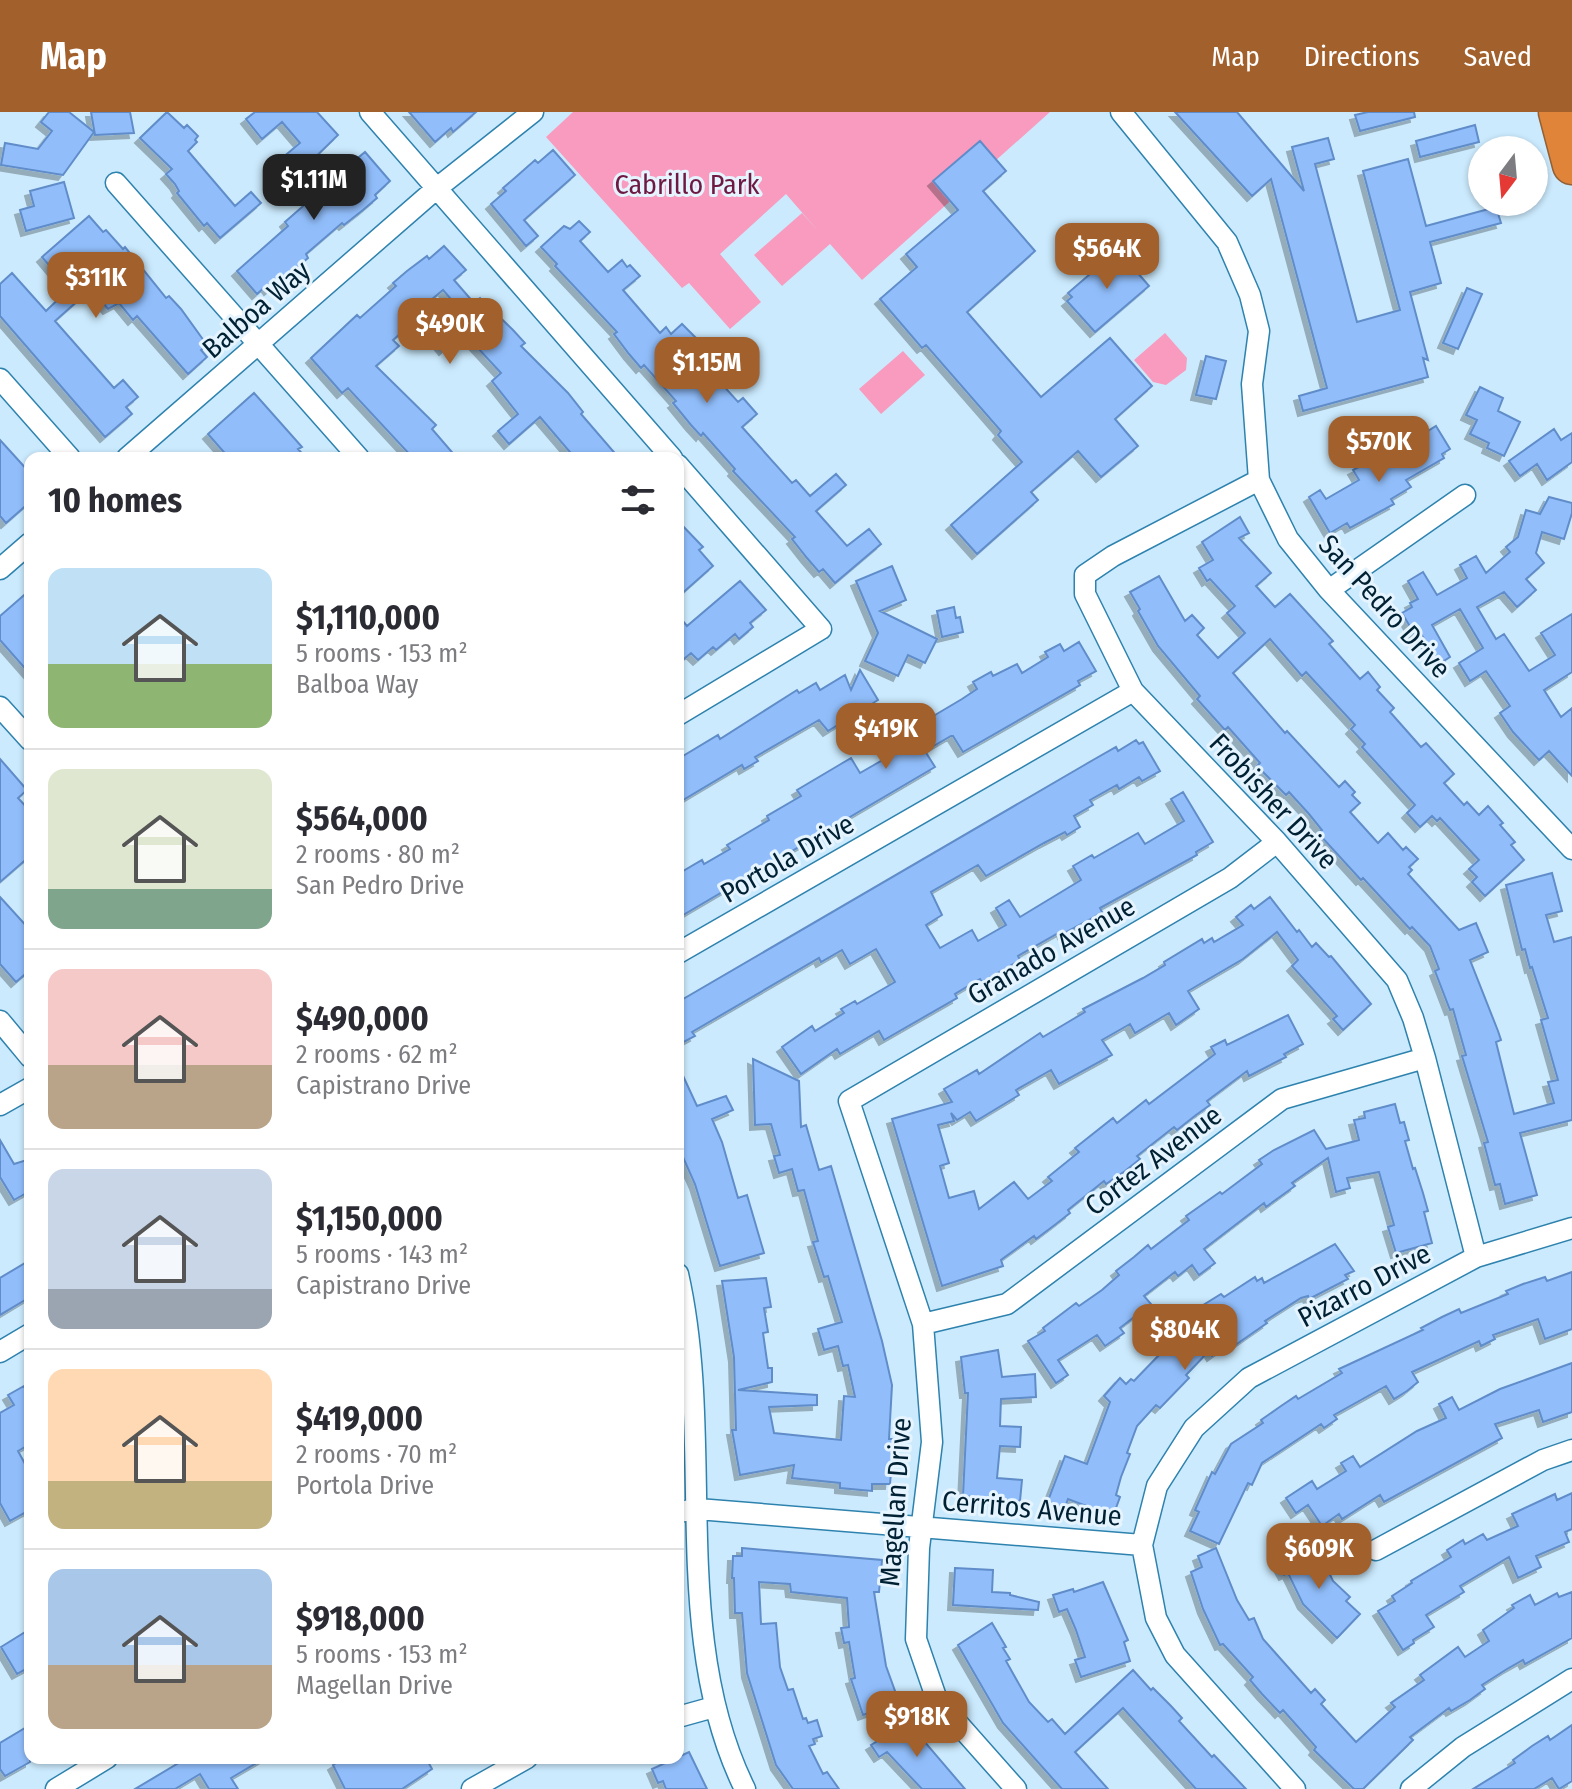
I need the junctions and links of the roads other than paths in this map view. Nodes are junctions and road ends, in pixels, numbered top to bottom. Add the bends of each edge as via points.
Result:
1 (370, 112) edge
2 (533, 112) edge
3 (1121, 112) edge
4 (1558, 112) edge
5 (1572, 165) edge
6 (116, 183) dead end
7 (437, 188) junction
8 (258, 345) junction
9 (0, 379) edge
10 (65, 452) edge
11 (134, 452) edge
12 (354, 452) edge
13 (667, 452) edge
14 (684, 472) edge
15 (1259, 480) junction
16 (1465, 495) dead end
17 (24, 548) edge
18 (0, 569) edge
19 (1329, 590) junction
20 (1133, 691) junction
21 (0, 707) edge
22 (684, 711) edge
23 (24, 733) edge
24 (1277, 842) junction
25 (1572, 849) edge
26 (684, 950) edge
27 (0, 1021) edge
28 (24, 1050) edge
29 (1425, 1058) junction
30 (24, 1091) edge
31 (849, 1101) joint
32 (0, 1105) edge
33 (1572, 1228) edge
34 (1476, 1257) junction
35 (684, 1311) edge
36 (923, 1324) junction
37 (24, 1338) edge
38 (0, 1352) edge
39 (1572, 1450) edge
40 (688, 1511) edge
41 (923, 1526) junction
42 (1142, 1545) junction
43 (1376, 1550) dead end
44 (1572, 1679) edge
45 (714, 1707) junction
46 (684, 1715) edge
47 (97, 1764) edge
48 (516, 1764) edge
49 (56, 1789) edge
50 (472, 1789) edge
51 (745, 1789) edge
52 (1016, 1789) edge
53 (1295, 1789) edge
54 (1411, 1789) edge

1 - 7 street
2 - 7 street, Balboa Way
3 - 15 street, San Pedro Drive via 1227,242 1250,295 1259,331 1252,384
4 - 5 highway
6 - 8 street
7 - 8 street, Balboa Way
7 - 13 street
8 - 11 street, Balboa Way
8 - 12 street
9 - 10 street
14 - 22 street via 821,629
15 - 19 street, San Pedro Drive via 1288,539
15 - 20 street, Frobisher Drive via 1085,575 1085,594
16 - 19 street
17 - 18 street
19 - 25 street, San Pedro Drive
20 - 24 street, Frobisher Drive
20 - 26 street, Portola Drive
21 - 23 street
24 - 29 street, Frobisher Drive via 1397,980
24 - 31 street, Granado Avenue via 1230,878
27 - 28 street
29 - 34 street, Frobisher Drive
29 - 36 street, Cortez Avenue via 1282,1099 1007,1304
30 - 32 street
31 - 36 street, Magellan Drive
33 - 34 street, Pizarro Drive
34 - 42 street, Pizarro Drive via 1249,1378 1194,1428 1157,1486
35 - 40 street via 692,1360
36 - 41 street, Magellan Drive via 932,1442
37 - 38 street
39 - 43 street via 1543,1460
40 - 41 street, Cerritos Avenue
40 - 45 street
41 - 42 street, Cerritos Avenue
41 - 52 street, Magellan Drive via 916,1639 937,1700
42 - 53 street, Pizarro Drive via 1156,1618 1175,1655
44 - 54 street via 1463,1747
45 - 46 street
45 - 51 street
47 - 49 street
48 - 50 street

